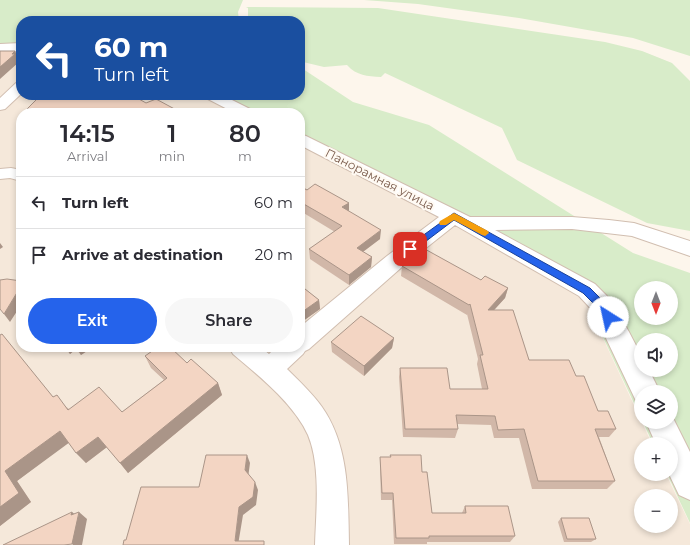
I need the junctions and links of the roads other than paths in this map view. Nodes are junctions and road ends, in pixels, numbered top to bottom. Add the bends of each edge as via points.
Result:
1 (16, 47) edge
2 (0, 48) edge
3 (16, 91) edge
4 (221, 100) edge
5 (0, 106) edge
6 (237, 108) edge
7 (305, 142) edge
8 (0, 174) edge
9 (16, 174) edge
10 (460, 219) junction
11 (690, 249) edge
12 (305, 338) edge
13 (248, 352) edge
14 (288, 352) edge
15 (269, 369) junction
16 (643, 385) edge
17 (678, 459) edge
18 (690, 484) edge
19 (332, 545) edge

1 - 2 street
3 - 5 street
4 - 6 street
7 - 10 street, Панорамная улица
8 - 9 street
10 - 11 street via 519,224 572,223 634,230
10 - 12 street via 432,232
10 - 16 street, Панорамная улица via 586,290 602,305
13 - 15 street
14 - 15 street
15 - 19 street via 311,412 325,441 332,494
17 - 18 street

